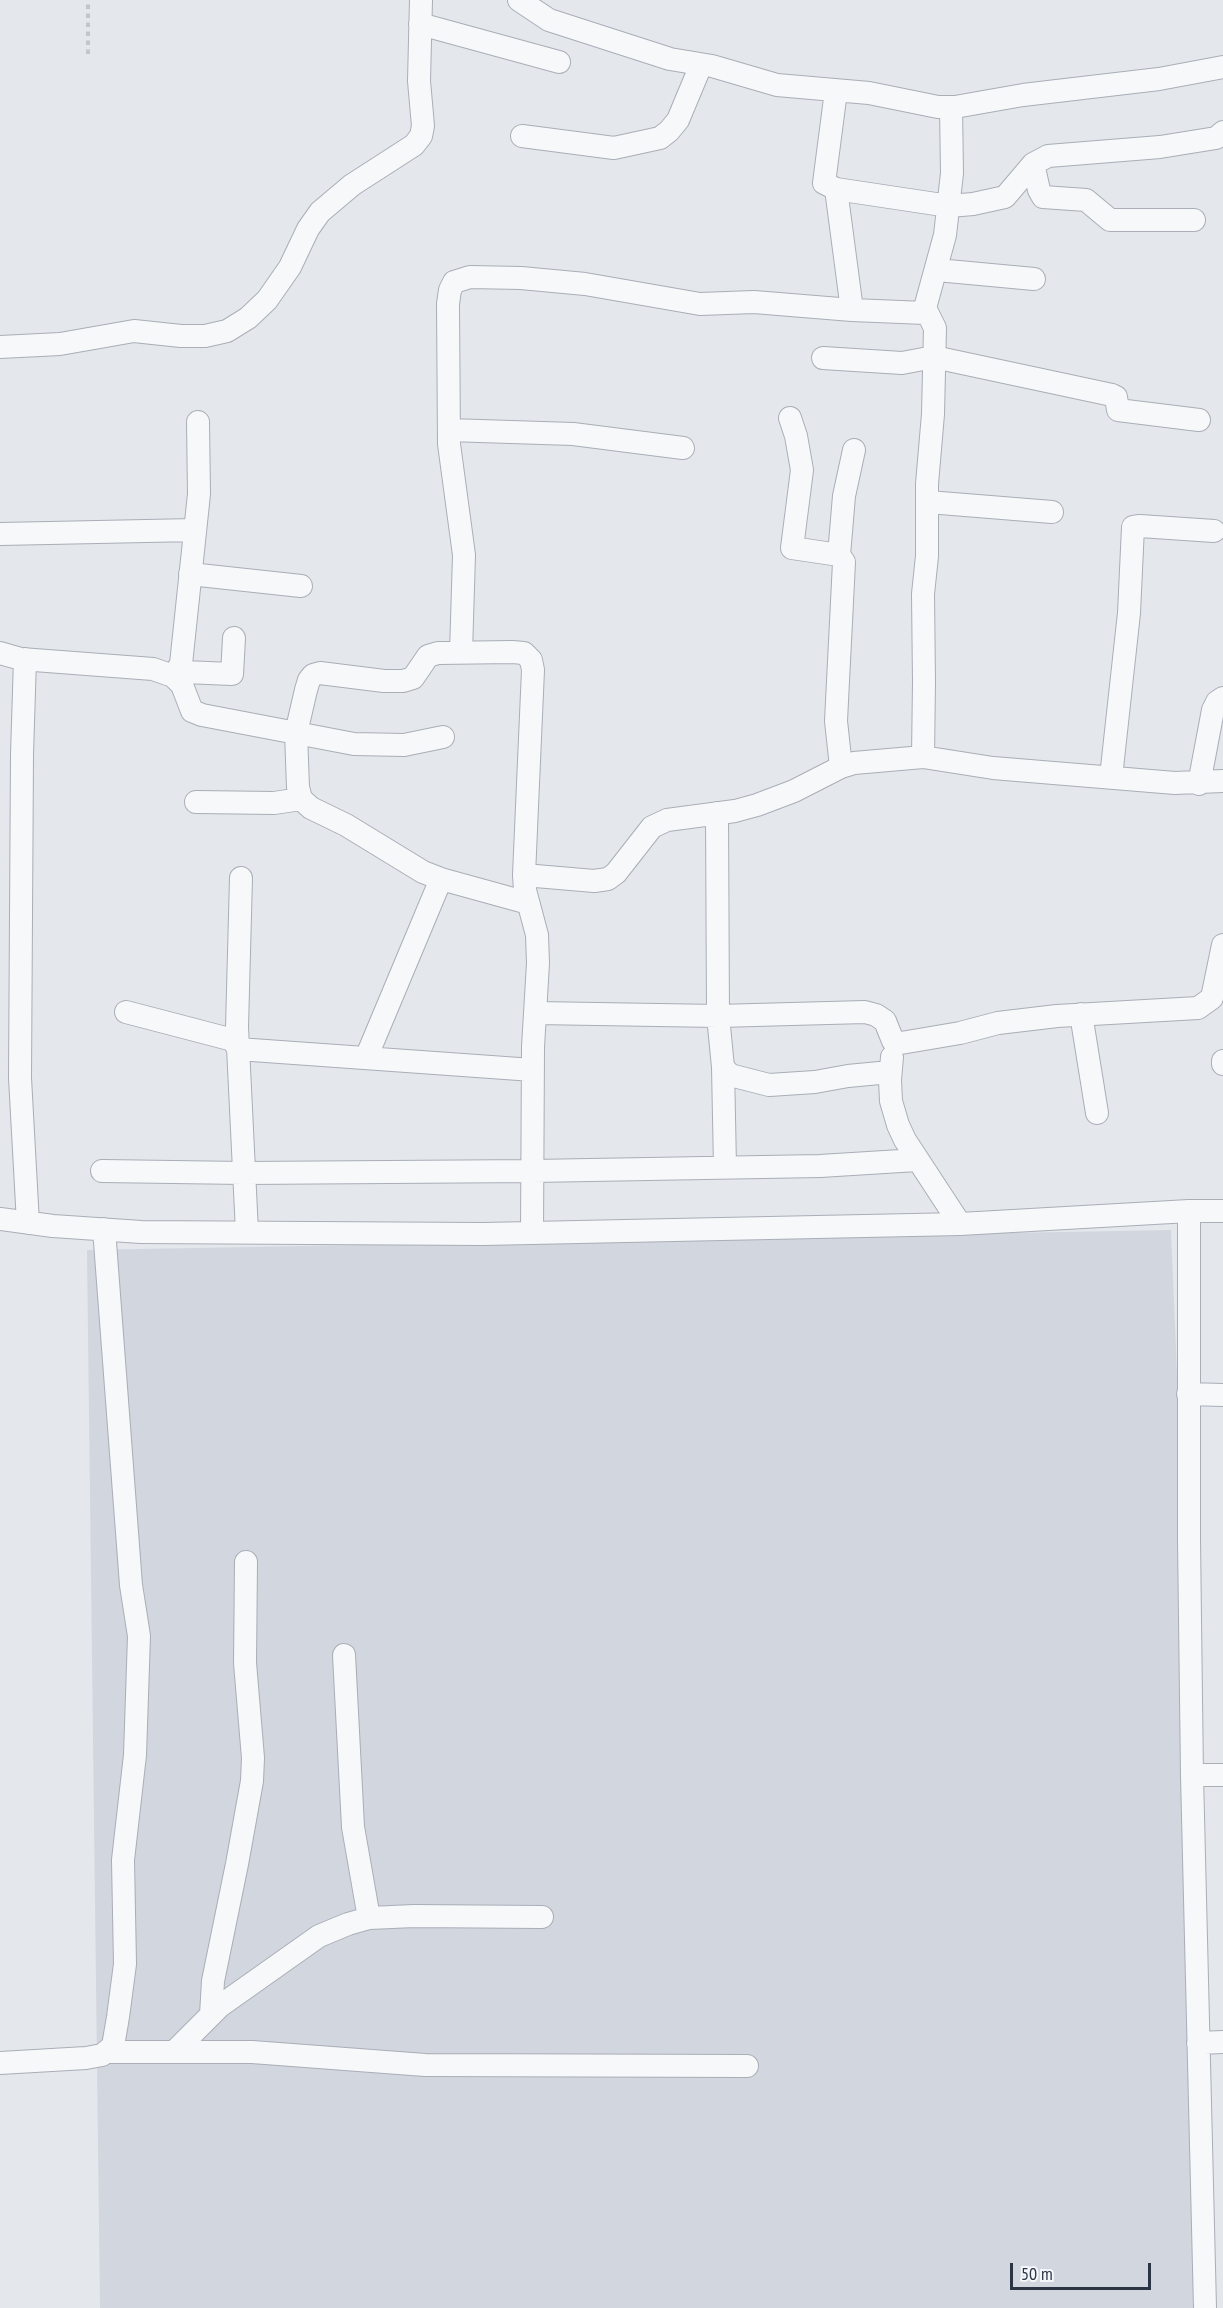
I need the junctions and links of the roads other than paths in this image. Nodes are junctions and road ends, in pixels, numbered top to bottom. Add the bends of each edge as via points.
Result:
1 (421, 0) edge
2 (519, 0) edge
3 (420, 24) junction
4 (559, 62) dead end
5 (700, 65) junction
6 (1223, 67) edge
7 (836, 91) junction
8 (951, 107) junction
9 (1223, 132) edge
10 (522, 136) dead end
11 (1033, 164) junction
12 (836, 189) junction
13 (948, 206) junction
14 (1194, 220) dead end
15 (937, 270) junction
16 (1034, 279) dead end
17 (852, 310) junction
18 (925, 313) junction
19 (0, 347) edge
20 (934, 357) junction
21 (823, 358) dead end
22 (790, 418) dead end
23 (1198, 420) dead end
24 (198, 422) dead end
25 (449, 430) junction
26 (683, 448) dead end
27 (854, 450) dead end
28 (928, 502) junction
29 (1052, 512) dead end
30 (195, 531) junction
31 (1214, 531) dead end
32 (0, 534) edge
33 (839, 555) junction
34 (190, 574) junction
35 (301, 586) dead end
36 (234, 638) dead end
37 (461, 652) junction
38 (0, 653) edge
39 (25, 659) junction
40 (176, 678) junction
41 (1223, 698) edge
42 (296, 733) junction
43 (443, 737) dead end
44 (923, 757) junction
45 (841, 767) junction
46 (1111, 777) junction
47 (1223, 781) edge
48 (1199, 784) junction
49 (301, 799) junction
50 (196, 802) dead end
51 (717, 813) junction
52 (524, 875) junction
53 (241, 878) dead end
54 (441, 879) junction
55 (528, 903) junction
56 (1223, 945) edge
57 (1220, 980) edge
58 (126, 1012) dead end
59 (536, 1013) junction
60 (1081, 1014) junction
61 (718, 1016) junction
62 (893, 1041) junction
63 (238, 1049) junction
64 (366, 1058) junction
65 (723, 1067) junction
66 (533, 1070) junction
67 (890, 1072) junction
68 (1096, 1113) dead end
69 (917, 1160) junction
70 (725, 1167) junction
71 (532, 1171) junction
72 (102, 1172) dead end
73 (244, 1173) junction
74 (1189, 1211) junction
75 (1223, 1211) edge
76 (0, 1219) edge
77 (28, 1223) junction
78 (960, 1224) junction
79 (104, 1229) junction
80 (247, 1232) junction
81 (532, 1233) junction
82 (1188, 1394) junction
83 (1223, 1395) edge
84 (246, 1562) dead end
85 (344, 1655) dead end
86 (1192, 1775) junction
87 (1223, 1775) edge
88 (543, 1917) dead end
89 (369, 1918) junction
90 (211, 2015) junction
91 (1223, 2042) edge
92 (1198, 2043) junction
93 (107, 2052) junction
94 (174, 2052) junction
95 (0, 2063) edge
96 (747, 2066) dead end
97 (1214, 2286) edge
98 (1205, 2308) edge

1 - 3 street
2 - 5 street via 549,20
3 - 4 street
3 - 19 street via 421,135 414,145 352,185 320,212 290,267 267,300 248,318 227,331 205,336 134,331 60,344
5 - 7 street via 777,85
5 - 10 street via 678,120 660,138 614,148
6 - 8 street
7 - 8 street
7 - 12 street via 824,183
8 - 13 street
9 - 11 street via 1216,138 1160,147 1048,156
11 - 13 street via 1005,197
11 - 14 street via 1043,197 1086,200 1110,220
12 - 13 street
12 - 17 street
13 - 15 street
15 - 16 street
15 - 18 street via 925,300
17 - 18 street
17 - 25 street via 754,302 700,304 585,284 461,278 454,282 448,304
18 - 20 street via 935,328
20 - 21 street via 902,363
20 - 23 street via 1112,395 1118,410
20 - 28 street
22 - 33 street via 802,470 792,548
24 - 30 street via 199,495
25 - 26 street via 573,434
25 - 37 street via 464,555
27 - 33 street via 844,496
28 - 29 street
28 - 44 street via 922,602
30 - 32 street
30 - 34 street
31 - 46 street via 1133,527 1129,613
33 - 45 street via 844,561 836,721
34 - 35 street
34 - 40 street via 181,664
36 - 40 street via 232,675 184,672
37 - 42 street via 428,656 413,678 403,681 314,675 309,680
37 - 52 street via 524,653 531,660
38 - 39 street
39 - 40 street via 153,669
39 - 77 street via 20,1078
40 - 42 street via 192,711 202,716
41 - 48 street via 1213,710
42 - 43 street via 354,744 404,745
42 - 49 street via 297,787
44 - 45 street
44 - 46 street via 993,768
45 - 51 street via 776,798
46 - 48 street
47 - 48 street
49 - 50 street
49 - 54 street
51 - 52 street via 667,820 652,827 608,879
51 - 61 street
52 - 55 street
53 - 63 street
54 - 55 street
54 - 64 street
55 - 59 street via 537,935
56 - 57 street
57 - 60 street via 1212,998 1198,1008
58 - 63 street via 233,1040
59 - 61 street
59 - 66 street
60 - 62 street via 998,1023 910,1042
60 - 68 street
61 - 62 street via 865,1012 885,1020
61 - 65 street
62 - 67 street
63 - 64 street
63 - 73 street
64 - 66 street
65 - 67 street via 730,1075 769,1085
65 - 70 street
66 - 71 street
67 - 69 street via 891,1101 898,1125
69 - 70 street
69 - 78 street
70 - 71 street
71 - 73 street
71 - 81 street
72 - 73 street
73 - 80 street
74 - 75 street
74 - 78 street
74 - 82 street
76 - 77 street
77 - 79 street
78 - 81 street
79 - 80 street
79 - 93 street via 139,1646 135,1755 123,1860 125,1964 116,2034
80 - 81 street
82 - 83 street
82 - 86 street
84 - 90 street via 245,1663 254,1758 213,1981
85 - 89 street via 353,1827
86 - 87 street
86 - 92 street
88 - 89 street
89 - 90 street via 319,1936
90 - 94 street
91 - 92 street
92 - 97 street
93 - 94 street
93 - 95 street via 86,2058
94 - 96 street via 252,2052 425,2065
97 - 98 street

